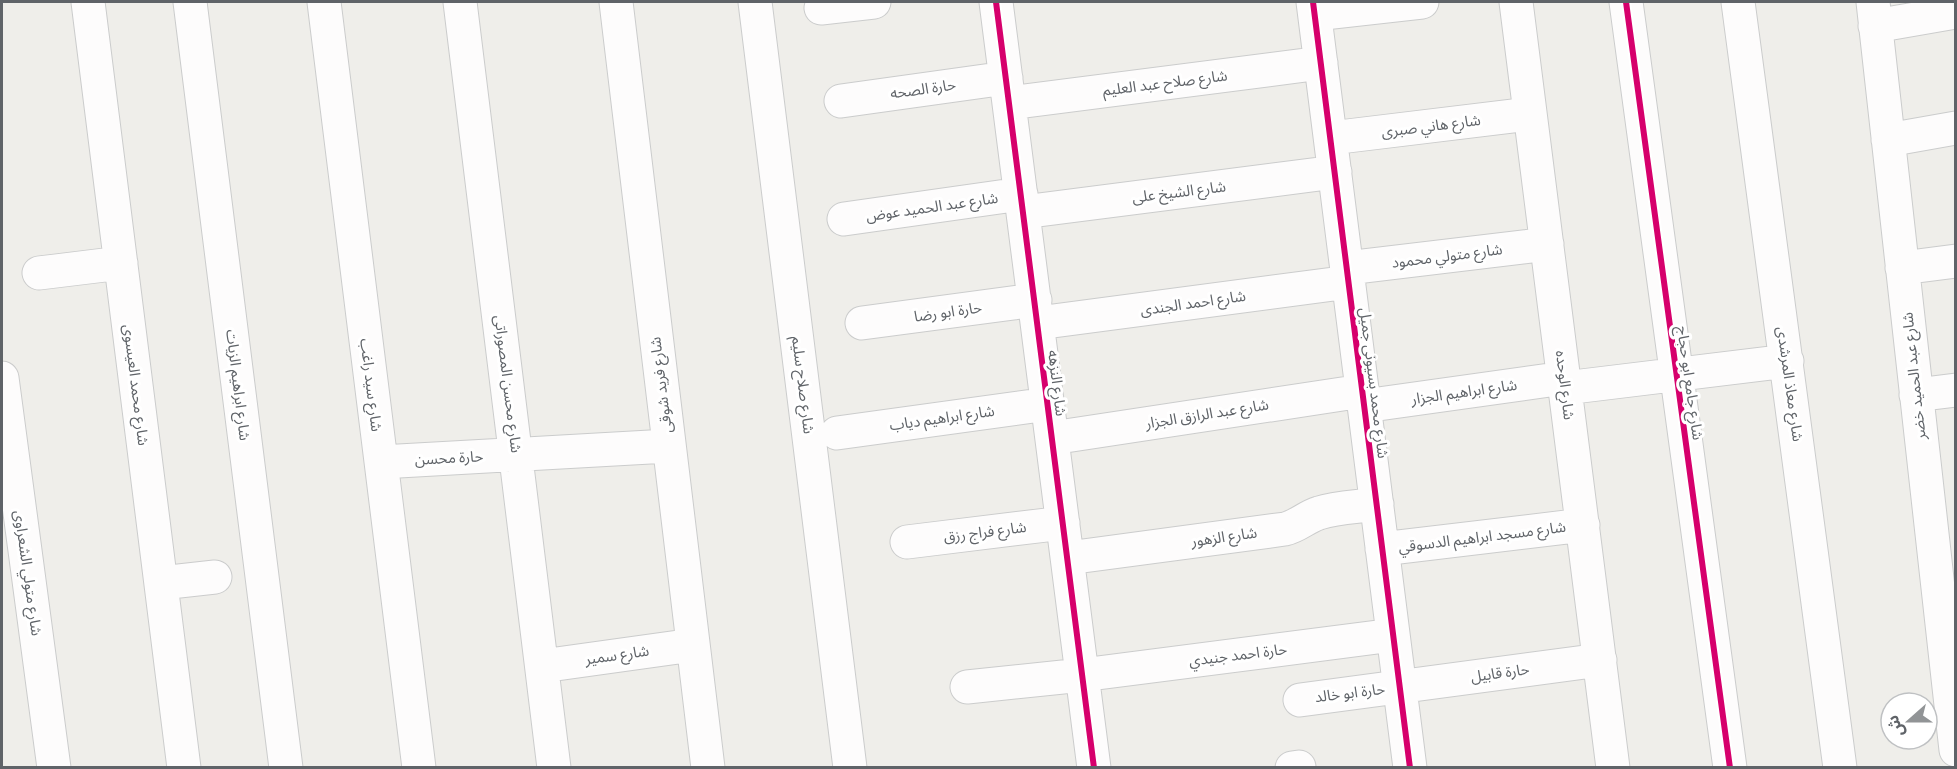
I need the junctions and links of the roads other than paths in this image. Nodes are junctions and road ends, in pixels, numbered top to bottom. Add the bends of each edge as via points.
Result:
1 (88, 2) edge
2 (190, 2) edge
3 (324, 2) edge
4 (460, 2) edge
5 (616, 2) edge
6 (755, 2) edge
7 (874, 2) edge
8 (996, 2) edge
9 (1422, 2) edge
10 (1516, 2) edge
11 (1626, 2) edge
12 (1738, 2) edge
13 (821, 8) dead end
14 (1314, 8) edge
15 (1956, 12) edge
16 (1874, 14) edge
17 (1321, 63) junction
18 (1008, 91) junction
19 (841, 101) dead end
20 (1530, 114) junction
21 (1956, 128) edge
22 (1331, 138) junction
23 (1888, 140) junction
24 (1335, 172) junction
25 (1022, 203) junction
26 (844, 219) dead end
27 (1547, 244) junction
28 (1956, 261) edge
29 (121, 263) junction
30 (1902, 268) junction
31 (39, 273) dead end
32 (1348, 275) junction
33 (1036, 312) junction
34 (862, 323) dead end
35 (1787, 361) junction
36 (1677, 375) junction
37 (2, 378) edge
38 (1564, 383) junction
39 (1956, 390) edge
40 (1916, 395) junction
41 (1363, 398) junction
42 (1048, 404) junction
43 (837, 433) dead end
44 (1052, 438) junction
45 (668, 446) junction
46 (517, 454) junction
47 (381, 462) junction
48 (1377, 504) junction
49 (1943, 520) edge
50 (1063, 523) junction
51 (1583, 525) junction
52 (907, 542) dead end
53 (1382, 549) junction
54 (1068, 558) junction
55 (215, 577) dead end
56 (161, 584) junction
57 (1394, 635) junction
58 (1949, 637) edge
59 (693, 645) junction
60 (1600, 660) junction
61 (542, 666) junction
62 (1082, 675) junction
63 (967, 687) dead end
64 (1400, 687) junction
65 (1300, 700) dead end
66 (1956, 750) edge
67 (1956, 765) edge
68 (54, 768) edge
69 (184, 768) edge
70 (286, 768) edge
71 (419, 768) edge
72 (554, 768) edge
73 (708, 768) edge
74 (850, 768) edge
75 (1094, 768) edge
76 (1410, 768) edge
77 (1613, 768) edge
78 (1730, 768) edge
79 (1840, 768) edge
80 (1939, 768) edge

1 - 29 street, شارع محمد العيسوى
2 - 70 street, شارع ابراهيم الزيات
3 - 47 street, شارع سيد راغب
4 - 46 street, شارع محسن المصوراتى
5 - 45 street, شارع فريد شوقى
6 - 74 street, شارع صلاح سليم
7 - 13 street
8 - 18 street, شارع النزهه
9 - 14 street
10 - 20 street, شارع الوحده
11 - 36 street, شارع جامع ابو حجاج
12 - 35 street, شارع معاذ المرشدى
14 - 17 street, شارع محمد بسيونى جميل
15 - 16 street
16 - 23 street, شارع عبد الحميد خضر
17 - 18 street, شارع صلاح عبد العليم
17 - 22 street, شارع محمد بسيونى جميل
18 - 19 street, حارة الصحه
18 - 25 street, شارع النزهه
20 - 22 street, شارع هاني صبرى
20 - 27 street, شارع الوحده
21 - 23 street
22 - 24 street, شارع محمد بسيونى جميل
23 - 30 street, شارع عبد الحميد خضر
24 - 25 street, شارع الشيخ على
24 - 32 street, شارع محمد بسيونى جميل
25 - 26 street, شارع عبد الحميد عوض
25 - 33 street, شارع النزهه
27 - 32 street, شارع متولي محمود
27 - 38 street, شارع الوحده
28 - 30 street
29 - 31 street
29 - 56 street, شارع محمد العيسوى
30 - 40 street, شارع عبد الحميد خضر
32 - 33 street, شارع احمد الجندى
32 - 41 street, شارع محمد بسيونى جميل
33 - 34 street, حارة ابو رضا
33 - 42 street, شارع النزهه
35 - 36 street, شارع ابراهيم الجزار
35 - 79 street, شارع معاذ المرشدى
36 - 38 street, شارع ابراهيم الجزار
36 - 78 street, شارع جامع ابو حجاج
37 - 68 street, شارع متولي الشعراوى
38 - 41 street, شارع ابراهيم الجزار
38 - 51 street, شارع الوحده
39 - 40 street
40 - 49 street, شارع عبد الحميد خضر
41 - 44 street, شارع عبد الرازق الجزار
41 - 48 street, شارع محمد بسيونى جميل
42 - 43 street, شارع ابراهيم دياب
42 - 44 street, شارع النزهه
44 - 50 street, شارع النزهه
45 - 46 street
45 - 59 street, شارع فريد شوقى
46 - 47 street, حارة محسن
46 - 61 street, شارع محسن المصوراتى
47 - 71 street, شارع سيد راغب
48 - 53 street, شارع محمد بسيونى جميل
48 - 54 street, شارع الزهور via 1322,512 1285,529
49 - 58 street, شارع عبد الحميد خضر
50 - 52 street, شارع فراج رزق
50 - 54 street, شارع النزهه
51 - 53 street, شارع مسجد ابراهيم الدسوقي
51 - 60 street, شارع الوحده
53 - 57 street, شارع محمد بسيونى جميل
54 - 62 street, شارع النزهه
55 - 56 street
56 - 69 street, شارع محمد العيسوى
57 - 62 street, حارة احمد جنيدي
57 - 64 street, شارع محمد بسيونى جميل
58 - 66 street, شارع عبد الحميد خضر
59 - 61 street, شارع سمير
59 - 73 street, شارع فريد شوقى
60 - 64 street, حارة قابيل
60 - 77 street, شارع الوحده
61 - 72 street, شارع محسن المصوراتى
62 - 63 street, حارة احمد جنيدي
62 - 75 street, شارع النزهه
64 - 65 street, حارة ابو خالد
64 - 76 street, شارع محمد بسيونى جميل
67 - 80 street

